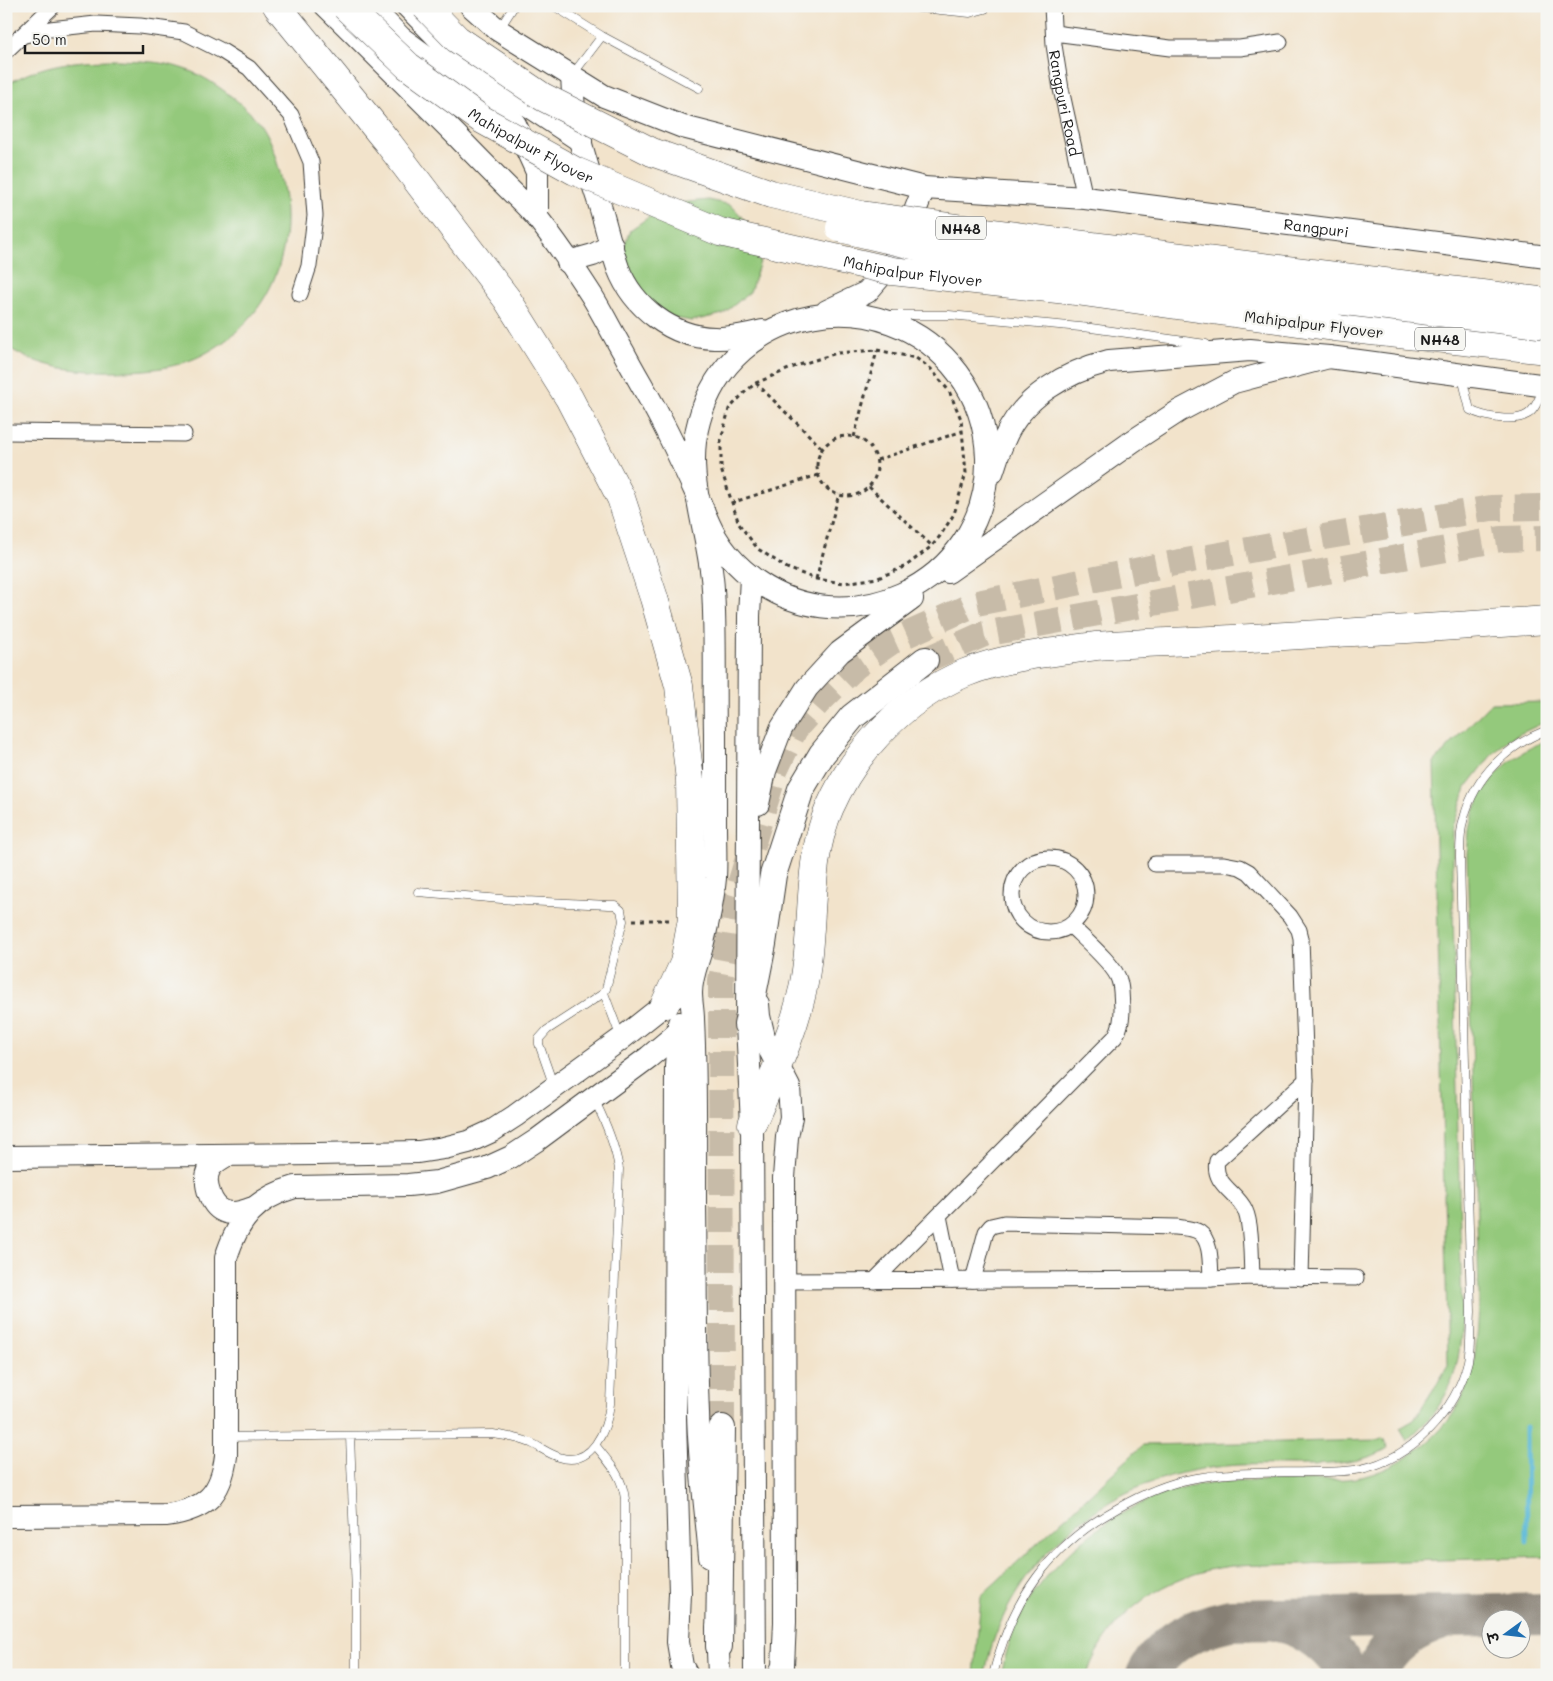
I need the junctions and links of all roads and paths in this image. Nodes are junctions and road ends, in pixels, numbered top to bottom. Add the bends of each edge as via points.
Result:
1 (53, 6) edge
2 (277, 6) edge
3 (326, 6) edge
4 (345, 6) edge
5 (370, 6) edge
6 (407, 6) edge
7 (426, 6) edge
8 (471, 6) edge
9 (514, 6) edge
10 (554, 6) edge
11 (901, 6) edge
12 (986, 6) edge
13 (1052, 6) edge
14 (1054, 33) junction
15 (507, 35) junction
16 (22, 36) junction
17 (602, 36) junction
18 (1280, 42) dead end
19 (6, 51) edge
20 (572, 76) junction
21 (699, 88) dead end
22 (518, 100) junction
23 (581, 141) junction
24 (924, 188) junction
25 (771, 194) junction
26 (1085, 198) junction
27 (537, 217) junction
28 (612, 245) junction
29 (1547, 257) edge
30 (568, 262) junction
31 (300, 294) dead end
32 (1547, 302) edge
33 (819, 314) junction
34 (868, 316) junction
35 (1547, 325) edge
36 (774, 329) junction
37 (877, 350) junction
38 (1250, 350) junction
39 (1547, 350) edge
40 (1329, 357) junction
41 (1462, 375) junction
42 (756, 383) junction
43 (1546, 386) edge
44 (963, 431) junction
45 (6, 432) edge
46 (184, 434) dead end
47 (854, 437) junction
48 (823, 449) junction
49 (877, 460) junction
50 (818, 475) junction
51 (869, 487) junction
52 (839, 494) junction
53 (698, 499) junction
54 (982, 502) junction
55 (731, 503) junction
56 (932, 546) junction
57 (751, 577) junction
58 (816, 579) junction
59 (1547, 620) edge
60 (925, 660) tunnel mouth
61 (1547, 730) edge
62 (748, 848) junction
63 (1155, 864) dead end
64 (418, 892) dead end
65 (692, 919) junction
66 (623, 921) junction
67 (1071, 926) junction
68 (757, 973) junction
69 (604, 993) junction
70 (679, 993) junction
71 (747, 1025) junction
72 (686, 1026) junction
73 (621, 1040) junction
74 (778, 1064) junction
75 (1306, 1080) junction
76 (554, 1088) junction
77 (593, 1097) junction
78 (752, 1124) junction
79 (227, 1155) junction
80 (6, 1157) edge
81 (253, 1208) junction
82 (939, 1216) junction
83 (1252, 1277) junction
84 (1301, 1278) junction
85 (1356, 1278) dead end
86 (1211, 1279) junction
87 (952, 1280) junction
88 (973, 1280) junction
89 (874, 1281) junction
90 (784, 1282) junction
91 (722, 1428) tunnel mouth
92 (350, 1436) junction
93 (226, 1437) junction
94 (596, 1446) junction
95 (6, 1516) edge
96 (719, 1646) junction
97 (356, 1675) edge
98 (624, 1675) edge
99 (688, 1675) edge
100 (719, 1675) edge
101 (755, 1675) edge
102 (779, 1675) edge
103 (993, 1675) edge

1 - 16 street
2 - 65 highway via 389,144 507,299 569,398 621,498 679,686 690,780
3 - 27 main road
4 - 39 highway, Mahipalpur Flyover / NH48, bridge via 408,66 481,119 575,171 720,232 892,271 1076,291 1334,327
5 - 27 main road via 401,38 500,108 516,124 537,172
6 - 22 main road via 465,63
7 - 25 highway, NH48, bridge via 458,39 543,97 652,152
8 - 15 main road, Rangpuri
9 - 15 lane
10 - 17 lane
11 - 12 lane via 970,13
13 - 14 street, Rangpuri Road
14 - 18 street via 1170,48 1240,48
14 - 26 street, Rangpuri Road via 1060,89
15 - 20 main road, Rangpuri
15 - 22 main road
16 - 19 street
16 - 31 street via 96,24 184,32 249,68 291,115 310,162 315,216 309,266
17 - 20 lane
17 - 21 lane
20 - 23 main road via 575,117
20 - 24 main road, Rangpuri via 604,96 682,127
22 - 23 main road
23 - 28 main road
24 - 26 main road, Rangpuri
24 - 33 main road via 897,257 867,292
25 - 32 highway, NH48, bridge via 880,218
25 - 35 highway, bridge via 833,226 934,250
26 - 29 main road, Rangpuri
27 - 30 main road
28 - 30 main road
28 - 36 main road via 618,268 633,296 668,326 712,338
30 - 53 main road via 590,294 662,421
33 - 34 main road
33 - 36 main road
34 - 38 lane via 949,315 1091,328
34 - 54 main road via 892,322 927,342 951,364 966,384 984,429 987,453
36 - 53 main road via 734,358 706,400 694,449
37 - 42 path via 837,353
37 - 44 path via 916,358 931,369 949,391
37 - 47 path
38 - 40 main road
38 - 54 main road via 1109,361 1067,375 1048,387 1016,419 1004,438
40 - 41 main road
40 - 62 main road via 1234,382 1179,411 840,652 807,688 782,729 765,771
41 - 43 main road
41 - 43 lane via 1470,410 1480,415 1511,419 1528,414
42 - 48 path
42 - 55 path via 730,409 721,440 721,469
44 - 49 path
44 - 56 path via 966,473 954,514
45 - 46 street
47 - 48 path via 838,438
47 - 49 path via 868,445
48 - 50 path
49 - 51 path via 877,469
50 - 52 path via 826,487
50 - 55 path
51 - 52 path via 851,496
51 - 56 path
52 - 58 path
53 - 57 main road via 713,534 736,564
53 - 70 main road via 713,585 715,878 704,940
54 - 57 main road via 962,545 946,563 912,589 877,604 840,608 802,603 766,588
55 - 58 path via 739,524 758,549 787,568
56 - 58 path via 906,566 878,578 844,583
57 - 62 main road
59 - 74 highway via 1094,646 998,662 966,672 936,687 909,705 862,752 828,810 818,841 804,983
60 - 68 highway via 852,717 822,754 801,790 773,875
61 - 103 lane via 1512,748 1486,773 1469,804 1461,834 1471,1312 1468,1360 1450,1403 1416,1442 1374,1465 1342,1471 1230,1474 1191,1479 1149,1492 1095,1521 1058,1552 1028,1590 1007,1628
62 - 71 main road
63 - 75 street via 1233,864 1244,868 1296,923 1301,938
64 - 66 lane via 615,905 621,910
65 - 66 path
65 - 70 highway
66 - 69 lane
67 - 67 street via 1045,932 1031,928 1020,918 1014,905 1013,891 1017,877 1026,866 1039,859 1054,858 1079,872 1085,885 1086,900 1082,914
67 - 82 street via 1119,979 1120,1029
68 - 71 highway
68 - 74 main road via 759,1016 765,1041
69 - 73 lane
69 - 76 lane via 539,1038
70 - 72 main road
70 - 73 main road
71 - 78 main road
72 - 77 main road
72 - 96 main road via 698,1418
72 - 99 main road via 676,1066 675,1418 680,1594 678,1642 682,1666
73 - 76 main road
74 - 78 highway
74 - 90 main road via 789,1087 791,1117 784,1178
75 - 83 street via 1217,1161 1215,1169 1219,1180 1239,1201 1248,1219
75 - 84 street
76 - 79 main road via 492,1131 444,1148 393,1153
77 - 81 main road via 537,1140 487,1168 437,1182 408,1185 295,1187 280,1191
77 - 94 lane via 609,1129 619,1169 610,1404 608,1421
78 - 101 main road
79 - 80 main road
79 - 81 main road via 209,1170 210,1195 220,1210 228,1213
81 - 93 main road via 240,1224 226,1258
82 - 87 street
82 - 89 street
83 - 84 street
83 - 86 street
84 - 85 street
86 - 88 street
86 - 88 street via 1208,1245 1199,1232 1191,1229 1004,1223 991,1226 986,1232
87 - 88 street
87 - 89 street
89 - 90 street
90 - 102 main road via 785,1622 783,1666
91 - 96 highway
92 - 93 lane
92 - 94 lane via 493,1434 516,1437 560,1457 572,1459 585,1455
92 - 97 lane
93 - 95 main road via 224,1472 218,1488 198,1506 182,1512 167,1515
94 - 98 lane via 616,1470 624,1486
96 - 100 main road

